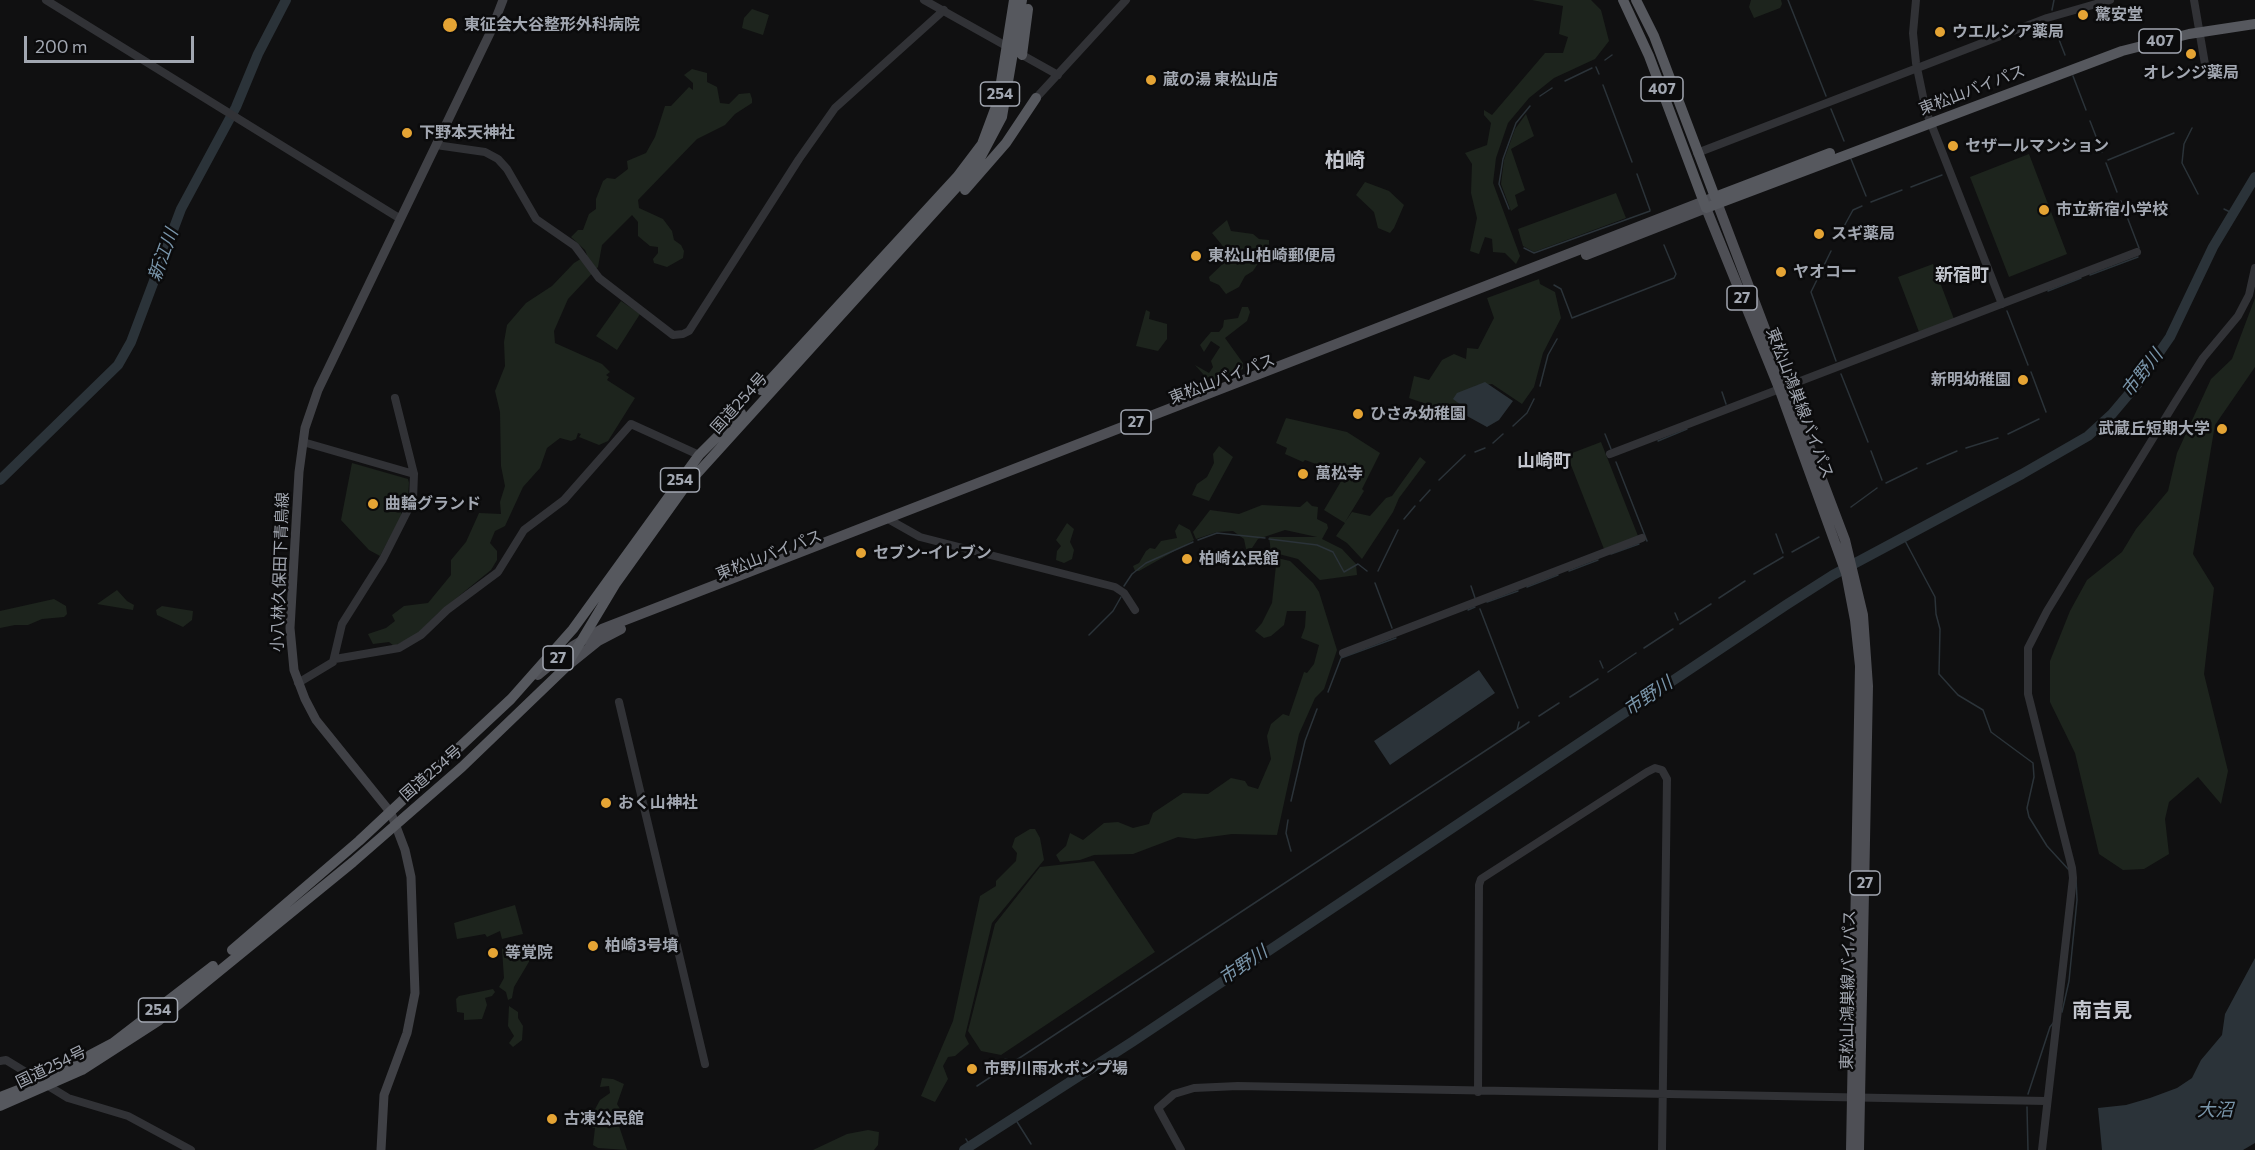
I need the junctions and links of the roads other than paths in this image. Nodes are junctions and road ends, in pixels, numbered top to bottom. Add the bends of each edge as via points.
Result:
1 (46, 0) edge
2 (503, 0) edge
3 (924, 0) edge
4 (1029, 0) edge
5 (1126, 0) edge
6 (1623, 0) edge
7 (1636, 0) edge
8 (1916, 0) edge
9 (2110, 0) edge
10 (2194, 0) edge
11 (1019, 3) edge
12 (944, 10) junction
13 (2255, 18) edge
14 (2255, 24) edge
15 (2198, 30) junction
16 (1007, 46) junction
17 (1022, 55) junction
18 (1916, 68) junction
19 (2206, 70) dead end
20 (1058, 75) junction
21 (1036, 98) junction
22 (1929, 119) junction
23 (436, 145) junction
24 (982, 153) junction
25 (1697, 153) junction
26 (991, 161) junction
27 (957, 177) junction
28 (1716, 200) junction
29 (1704, 205) junction
30 (923, 212) junction
31 (399, 218) junction
32 (934, 222) junction
33 (2137, 252) dead end
34 (2255, 268) edge
35 (2002, 304) junction
36 (790, 364) junction
37 (1783, 386) junction
38 (395, 398) dead end
39 (303, 442) junction
40 (1610, 454) dead end
41 (699, 455) junction
42 (414, 474) junction
43 (891, 520) junction
44 (1642, 538) dead end
45 (1135, 610) dead end
46 (593, 611) junction
47 (595, 627) junction
48 (614, 629) junction
49 (582, 640) junction
50 (1343, 653) dead end
51 (335, 659) junction
52 (565, 668) junction
53 (298, 683) junction
54 (511, 699) junction
55 (619, 702) dead end
56 (391, 813) junction
57 (396, 824) junction
58 (0, 1061) edge
59 (705, 1064) dead end
60 (44, 1084) junction
61 (1478, 1092) junction
62 (1663, 1095) junction
63 (0, 1097) edge
64 (1856, 1098) junction
65 (2046, 1101) junction
66 (0, 1106) edge
67 (191, 1150) edge
68 (381, 1150) edge
69 (1181, 1150) edge
70 (1662, 1150) edge
71 (1851, 1150) edge
72 (1859, 1150) edge
73 (2042, 1150) edge

1 - 31 street
2 - 23 main road, 小八林久保田下青鳥線
3 - 12 street
4 - 17 highway
5 - 20 street
6 - 29 highway, 407 via 1650,56
7 - 25 highway, 407 via 1654,36
8 - 18 street
9 - 18 street via 2047,18
10 - 15 street
11 - 16 highway, 254
11 - 36 highway, 254 via 1008,91 997,129 976,165
12 - 16 street
12 - 23 street via 836,108 689,331 683,334 673,335 599,278 575,246 536,219 498,159 479,151
13 - 15 highway, 東松山バイパス / 407
14 - 15 highway, 東松山バイパス / 407
15 - 19 street
15 - 22 highway, 東松山バイパス / 407 via 2122,51
16 - 17 street
16 - 27 highway, 254 via 998,101 988,131
17 - 20 street
18 - 22 street
18 - 25 street
20 - 21 street
21 - 24 highway
21 - 26 highway
22 - 28 highway, 東松山バイパス / 407
22 - 35 street
23 - 31 main road, 小八林久保田下青鳥線
24 - 26 highway via 989,153
24 - 27 highway
25 - 28 highway, 407
26 - 32 highway
27 - 30 highway, 254
28 - 29 main road, 東松山バイパス / 27
28 - 37 main road, 東松山鴻巣線バイパス / 27
29 - 37 main road, 東松山鴻巣線バイパス / 27
29 - 43 main road, 東松山バイパス / 27
30 - 32 highway via 925,221
30 - 36 highway, 254
31 - 39 main road, 小八林久保田下青鳥線 via 313,402
32 - 36 highway via 823,342
33 - 35 street
34 - 65 street via 2249,295 2238,316 2203,358 2028,648 2028,694 2073,878
35 - 37 street
36 - 41 highway, 国道254号 / 254
36 - 46 highway, 国道254号 / 254 via 684,488
37 - 40 street
37 - 64 main road, 東松山鴻巣線バイパス / 27 via 1840,542 1859,618 1868,686
38 - 42 street
39 - 42 street
39 - 53 main road, 小八林久保田下青鳥線 via 290,628
41 - 46 highway, 国道254号 / 254
41 - 51 street via 631,424 564,500 524,530 498,572 421,635 399,648
42 - 51 street via 408,514 342,624
43 - 45 street via 920,537 1115,586
43 - 48 main road, 東松山バイパス / 27
44 - 50 street
46 - 47 highway, 国道254号 / 254
46 - 48 main road via 599,621
46 - 54 highway, 国道254号 / 254
47 - 48 main road, 27
47 - 49 highway, 国道254号 / 254
48 - 52 main road, 27
49 - 52 highway, 国道254号 / 254
49 - 54 main road, 27
51 - 53 street
52 - 57 highway, 国道254号 / 254
53 - 56 main road, 小八林久保田下青鳥線 via 316,720
54 - 56 highway, 国道254号 / 254
55 - 59 street
56 - 57 main road, 小八林久保田下青鳥線
56 - 60 highway, 国道254号 / 254 via 154,1014
57 - 60 highway, 国道254号 / 254 via 158,1021 102,1059
57 - 68 main road, 小八林久保田下青鳥線 via 411,877 415,993 407,1033 384,1095
58 - 60 street via 6,1060
60 - 63 highway, 国道254号 / 254
60 - 66 highway, 国道254号 / 254
60 - 67 street via 81,1104 128,1116
61 - 62 street
61 - 62 street via 1481,879 1655,768 1662,770 1667,779
61 - 69 street via 1194,1088 1174,1094 1158,1108
62 - 64 street
62 - 70 street
64 - 65 street
64 - 71 main road, 東松山鴻巣線バイパス / 27
64 - 72 main road, 東松山鴻巣線バイパス / 27
65 - 73 street

